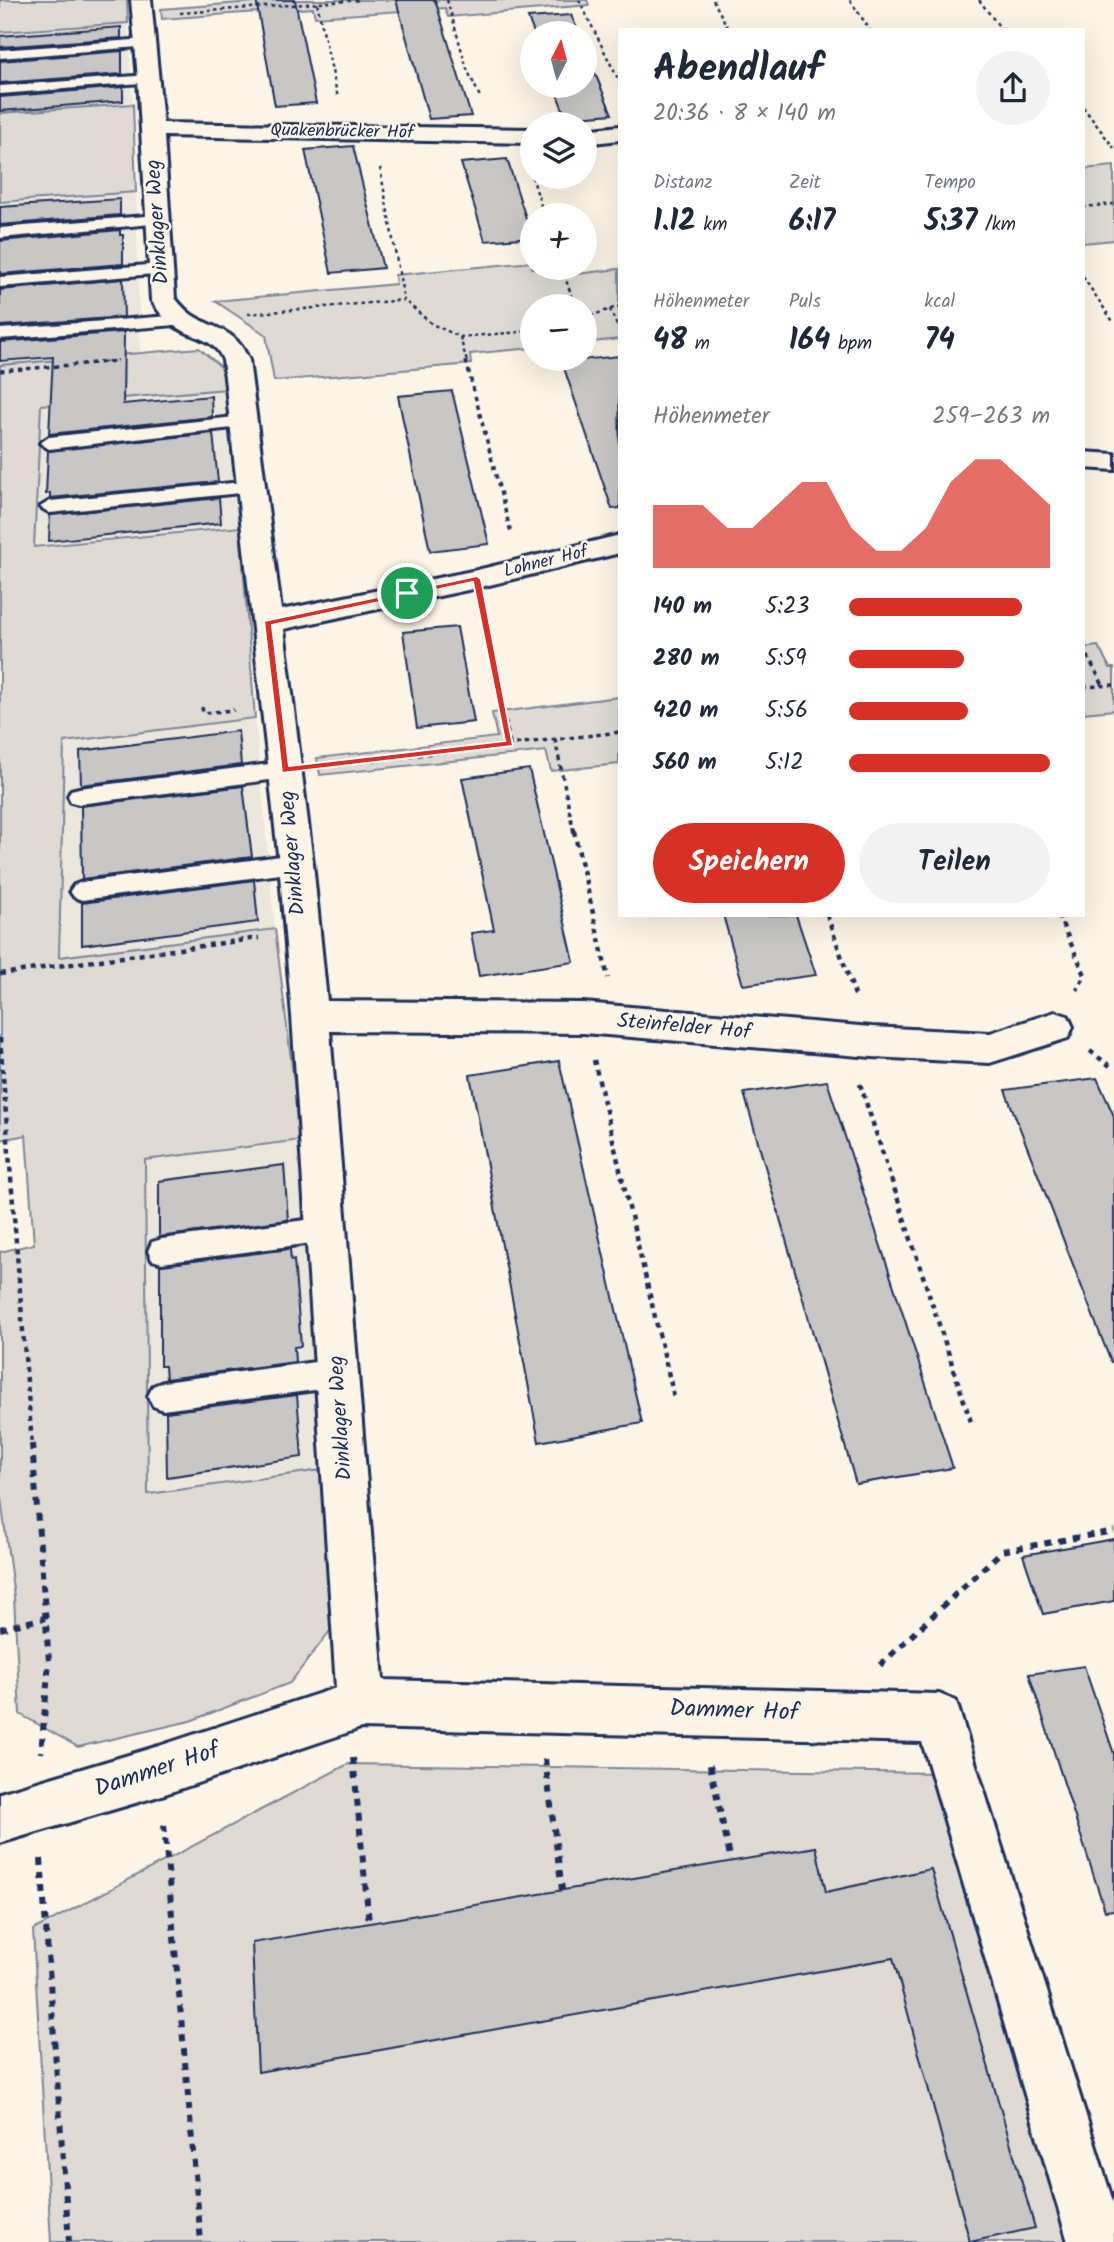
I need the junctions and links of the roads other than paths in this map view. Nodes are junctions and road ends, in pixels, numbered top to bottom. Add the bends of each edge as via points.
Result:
1 (142, 8) edge
2 (146, 43) junction
3 (0, 54) edge
4 (149, 79) junction
5 (0, 90) edge
6 (152, 129) junction
7 (618, 133) edge
8 (516, 135) edge
9 (597, 136) edge
10 (157, 220) junction
11 (0, 233) edge
12 (160, 269) junction
13 (0, 282) edge
14 (182, 320) junction
15 (0, 334) edge
16 (244, 422) junction
17 (49, 443) dead end
18 (1085, 460) edge
19 (1114, 462) edge
20 (252, 486) junction
21 (50, 507) dead end
22 (618, 544) edge
23 (267, 623) junction
24 (285, 770) junction
25 (79, 796) dead end
26 (296, 863) junction
27 (82, 891) dead end
28 (310, 1016) junction
29 (1055, 1027) road end
30 (328, 1229) junction
31 (162, 1251) dead end
32 (338, 1373) junction
33 (163, 1396) dead end
34 (361, 1704) junction
35 (18, 1813) edge
36 (1097, 2242) edge

1 - 2 street, Dinklager Weg
2 - 3 lane
2 - 4 street, Dinklager Weg
4 - 5 lane
4 - 6 street, Dinklager Weg
6 - 8 street, Quakenbrücker Hof
6 - 10 street, Dinklager Weg
7 - 9 street
10 - 11 lane
10 - 12 street, Dinklager Weg
12 - 13 lane
12 - 14 street, Dinklager Weg via 163,300
14 - 15 lane
14 - 16 street, Dinklager Weg via 213,333 231,348
16 - 17 lane
16 - 20 street, Dinklager Weg
18 - 19 street
20 - 21 lane
20 - 23 street, Dinklager Weg
22 - 23 street, Lohner Hof
23 - 24 street, Dinklager Weg
24 - 25 lane
24 - 26 street, Dinklager Weg
26 - 27 lane
26 - 28 street, Dinklager Weg
28 - 29 street, Steinfelder Hof via 583,1018 990,1048
28 - 30 street, Dinklager Weg
30 - 31 lane
30 - 32 street, Dinklager Weg
32 - 33 lane
32 - 34 street, Dinklager Weg
34 - 35 street, Dammer Hof
34 - 36 street, Dammer Hof via 939,1718

